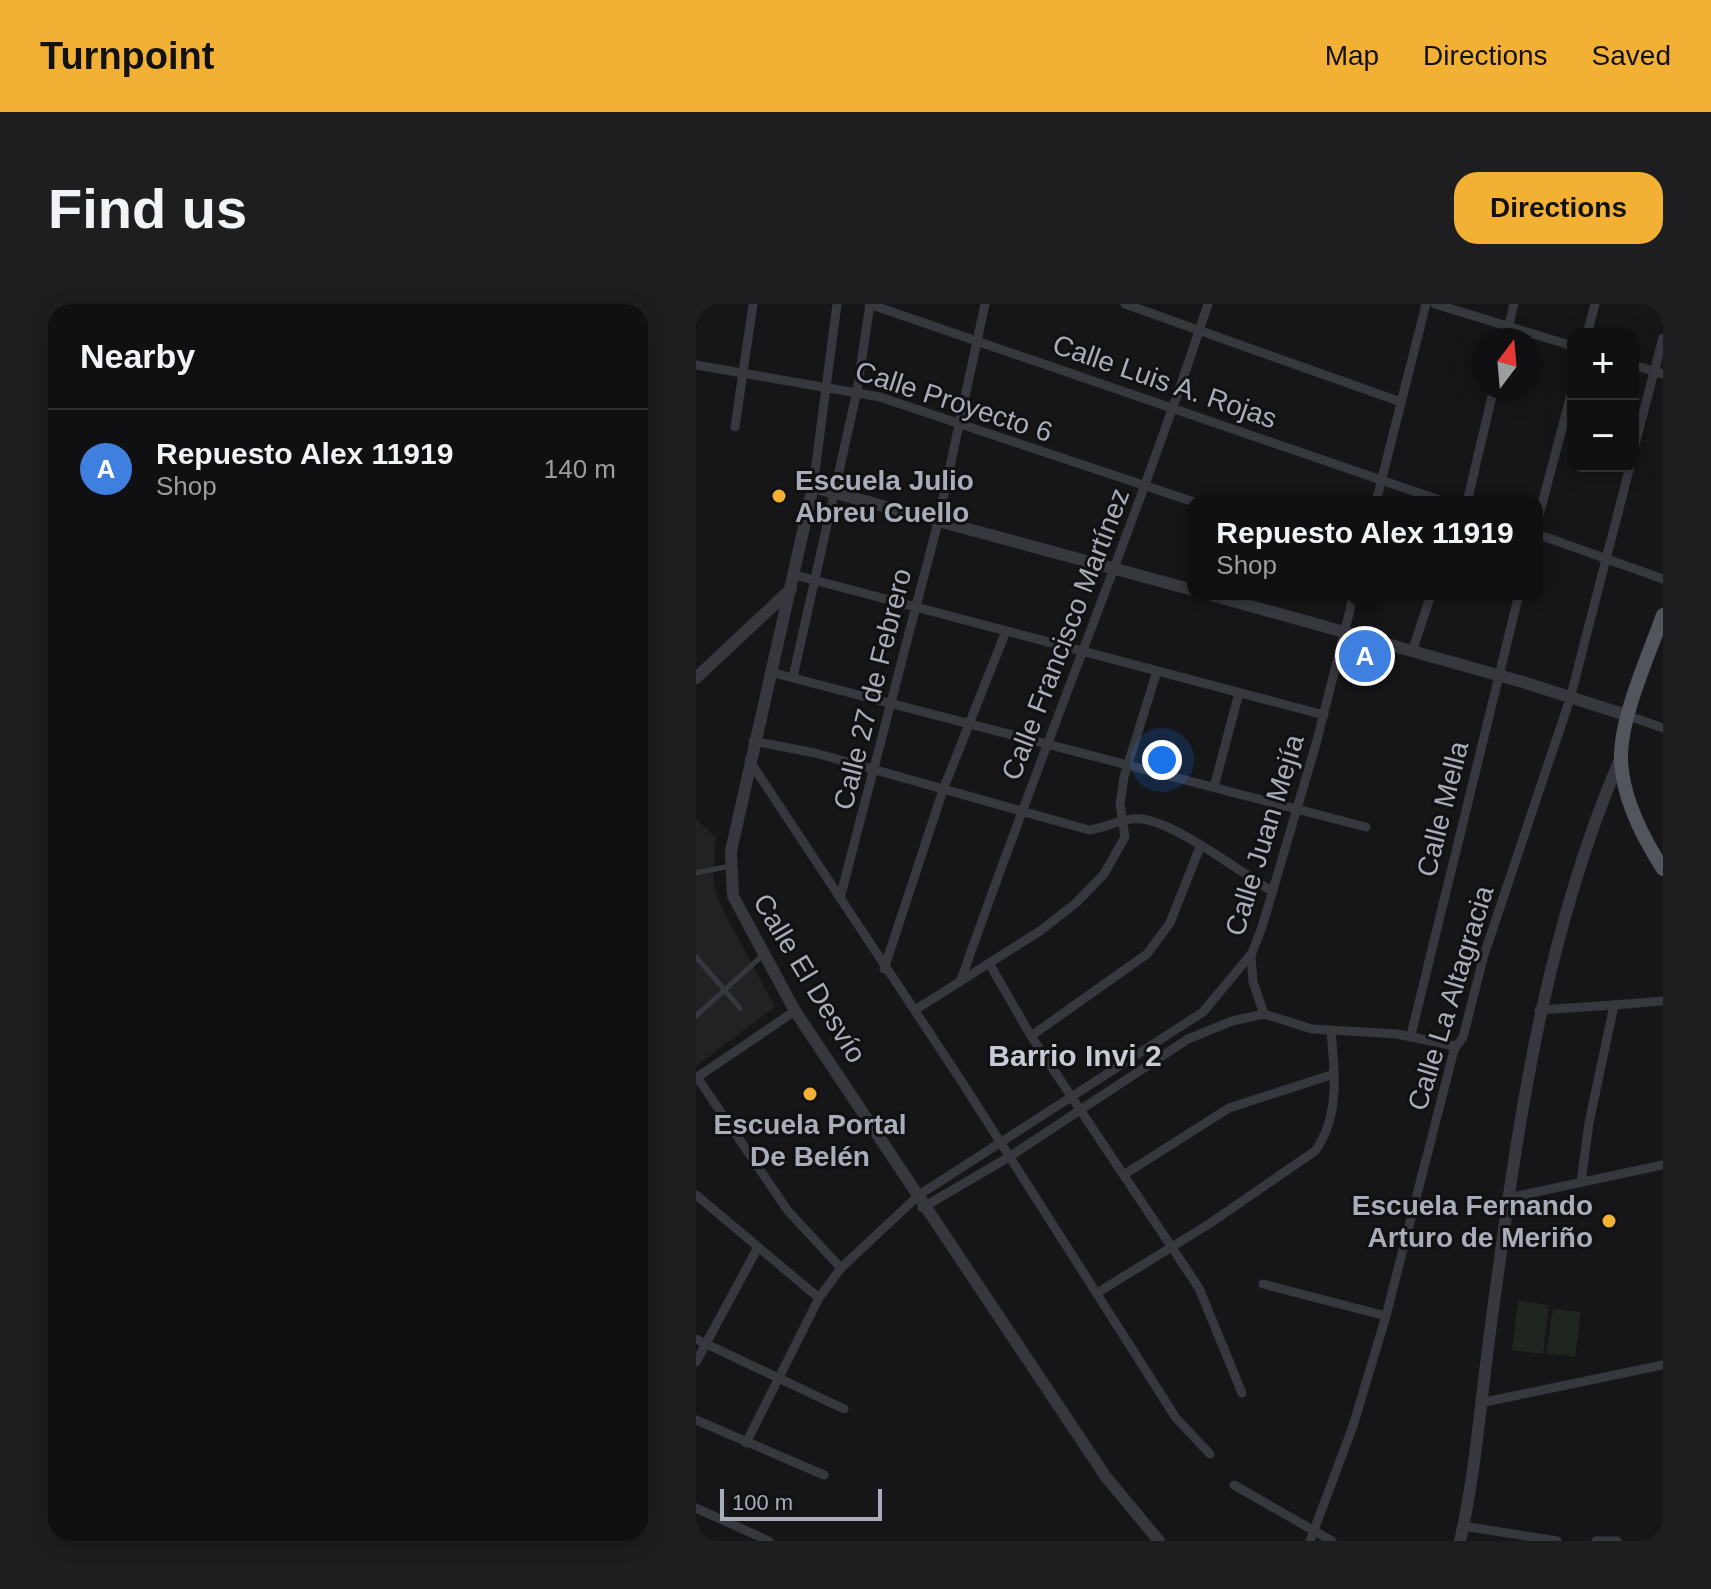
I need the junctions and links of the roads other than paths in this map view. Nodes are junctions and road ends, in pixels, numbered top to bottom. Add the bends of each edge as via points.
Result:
1 (753, 304) edge
2 (837, 304) edge
3 (870, 304) edge
4 (985, 304) edge
5 (1125, 304) edge
6 (1208, 304) edge
7 (1426, 304) edge
8 (1435, 304) edge
9 (1514, 304) edge
10 (1595, 304) edge
11 (1509, 327) junction
12 (1589, 328) edge
13 (1199, 332) junction
14 (1663, 338) edge
15 (977, 340) junction
16 (1567, 344) edge
17 (696, 365) edge
18 (743, 372) junction
19 (1658, 372) edge
20 (828, 385) junction
21 (857, 391) junction
22 (1491, 400) edge
23 (1570, 400) edge
24 (1401, 402) junction
25 (1174, 406) junction
26 (959, 425) junction
27 (735, 427) dead end
28 (1639, 433) edge
29 (1628, 472) edge
30 (1382, 479) junction
31 (1146, 486) junction
32 (813, 487) junction
33 (833, 492) junction
34 (1378, 496) edge
35 (1429, 496) edge
36 (1468, 496) edge
37 (1187, 500) edge
38 (1543, 500) edge
39 (938, 522) junction
40 (1543, 536) edge
41 (1607, 558) junction
42 (1114, 567) junction
43 (795, 575) junction
44 (1663, 579) edge
45 (815, 582) junction
46 (1187, 588) edge
47 (791, 589) junction
48 (1229, 600) edge
49 (1352, 600) edge
50 (1429, 600) edge
51 (1517, 600) edge
52 (916, 605) junction
53 (1663, 615) edge
54 (1006, 631) junction
55 (1344, 633) junction
56 (1082, 652) junction
57 (1412, 652) junction
58 (1157, 671) junction
59 (770, 672) junction
60 (1498, 676) junction
61 (793, 677) junction
62 (696, 678) edge
63 (1239, 693) junction
64 (1570, 699) junction
65 (890, 702) junction
66 (1324, 715) junction
67 (1629, 716) junction
68 (968, 724) junction
69 (1663, 728) edge
70 (753, 741) junction
71 (1045, 745) junction
72 (1621, 758) junction
73 (749, 760) junction
74 (1127, 764) junction
75 (874, 770) junction
76 (1214, 787) junction
77 (943, 790) junction
78 (1298, 807) junction
79 (1020, 812) junction
80 (1122, 820) junction
81 (1366, 827) dead end
82 (1200, 847) junction
83 (732, 866) junction
84 (1663, 869) edge
85 (696, 873) edge
86 (1273, 892) junction
87 (840, 898) junction
88 (1252, 953) junction
89 (763, 955) junction
90 (696, 957) edge
91 (989, 963) junction
92 (884, 969) junction
93 (961, 980) junction
94 (725, 990) junction
95 (1663, 1001) edge
96 (1614, 1005) junction
97 (740, 1008) dead end
98 (915, 1010) junction
99 (1539, 1010) junction
100 (795, 1011) junction
101 (1264, 1014) junction
102 (696, 1016) edge
103 (1331, 1032) junction
104 (1411, 1035) junction
105 (1031, 1036) junction
106 (1455, 1046) junction
107 (1334, 1074) junction
108 (697, 1078) edge
109 (1074, 1096) junction
110 (1083, 1110) junction
111 (1001, 1144) junction
112 (1009, 1157) junction
113 (1663, 1165) edge
114 (1125, 1174) junction
115 (1581, 1182) junction
116 (696, 1195) edge
117 (919, 1195) junction
118 (1508, 1198) junction
119 (910, 1206) junction
120 (926, 1208) junction
121 (1171, 1246) junction
122 (757, 1249) junction
123 (841, 1268) junction
124 (1263, 1284) dead end
125 (1097, 1293) junction
126 (819, 1298) junction
127 (1386, 1316) junction
128 (701, 1342) edge
129 (696, 1362) edge
130 (1663, 1365) edge
131 (780, 1377) junction
132 (1242, 1393) dead end
133 (1480, 1403) junction
134 (844, 1409) dead end
135 (696, 1420) edge
136 (746, 1443) junction
137 (1210, 1454) dead end
138 (824, 1475) dead end
139 (1234, 1485) dead end
140 (696, 1508) edge
141 (1463, 1526) junction
142 (1314, 1530) junction
143 (769, 1541) edge
144 (1159, 1541) edge
145 (1310, 1541) edge
146 (1332, 1541) edge
147 (1460, 1541) edge
148 (1557, 1541) edge
149 (1596, 1541) edge
150 (1617, 1541) edge

1 - 18 street
2 - 20 street, Calle El Desvío
3 - 15 street, Calle Luis A. Rojas
3 - 21 street
4 - 15 street, Calle 27 de Febrero
5 - 13 street
6 - 13 street, Calle Francisco Martínez
7 - 24 street
8 - 11 street
9 - 11 street
10 - 12 street
11 - 16 street
13 - 24 street
13 - 25 street, Calle Francisco Martínez
14 - 19 street
15 - 25 street, Calle Luis A. Rojas
15 - 26 street, Calle 27 de Febrero
17 - 18 street, Calle Proyecto 6
18 - 20 street, Calle Proyecto 6
18 - 27 street
19 - 28 street
20 - 21 street, Calle Proyecto 6
20 - 32 street, Calle El Desvío
21 - 26 street, Calle Proyecto 6
21 - 33 street
22 - 36 street
23 - 38 street
24 - 30 street
25 - 30 street, Calle Luis A. Rojas
25 - 31 street, Calle Francisco Martínez
26 - 31 street, Calle Proyecto 6
26 - 39 street, Calle 27 de Febrero
29 - 41 street, Calle La Altagracia
30 - 34 street
30 - 35 street, Calle Luis A. Rojas
31 - 37 street, Calle Proyecto 6
31 - 42 street, Calle Francisco Martínez
32 - 33 street
32 - 43 street, Calle El Desvío
33 - 39 street
33 - 45 street
39 - 42 street
39 - 52 street, Calle 27 de Febrero
40 - 41 street
41 - 44 street
41 - 64 street, Calle La Altagracia
42 - 46 street
42 - 56 street, Calle Francisco Martínez
43 - 45 street
43 - 47 street, Calle El Desvío
45 - 52 street
45 - 61 street
47 - 59 street, Calle El Desvío
47 - 62 street
48 - 55 street
49 - 55 street, Calle Juan Mejía
50 - 57 street
51 - 60 street, Calle Mella
52 - 54 street
52 - 65 street, Calle 27 de Febrero
53 - 67 main road
54 - 56 street
54 - 68 street
55 - 57 street
55 - 66 street, Calle Juan Mejía
56 - 58 street
56 - 71 street, Calle Francisco Martínez
57 - 60 street
58 - 63 street
58 - 74 street
59 - 61 street
59 - 70 street, Calle El Desvío
60 - 64 street
60 - 104 street, Calle Mella
61 - 65 street
63 - 66 street
63 - 76 street
64 - 67 street
64 - 106 street, Calle La Altagracia via 1489,941 1463,1037
65 - 68 street
65 - 75 street, Calle 27 de Febrero
66 - 78 street, Calle Juan Mejía
67 - 69 street
67 - 72 main road
68 - 71 street
68 - 77 street
70 - 73 street, Calle El Desvío
70 - 75 street
71 - 74 street
71 - 79 street, Calle Francisco Martínez
72 - 84 main road via 1629,802
72 - 99 street via 1574,889
73 - 83 street, Calle El Desvío
73 - 87 street
74 - 76 street
74 - 80 street
75 - 77 street
75 - 87 street, Calle 27 de Febrero
76 - 78 street
77 - 79 street
77 - 92 street
78 - 81 street
78 - 86 street, Calle Juan Mejía
79 - 80 street via 1089,830
79 - 93 street, Calle Francisco Martínez
80 - 82 street via 1165,826
80 - 91 street via 1125,837 1104,874 1040,931
82 - 86 street
82 - 105 street via 1161,940
83 - 85 lane
83 - 89 street, Calle El Desvío via 733,896
86 - 88 street, Calle Juan Mejía
87 - 92 street
88 - 101 street via 1253,982
88 - 109 street, Calle Juan Mejía via 1203,1012
89 - 94 lane
89 - 100 street, Calle El Desvío
90 - 94 lane
91 - 93 street
91 - 105 street
92 - 98 street
93 - 98 street
94 - 97 lane
94 - 102 lane
95 - 96 street
96 - 99 street
96 - 115 street
98 - 111 street
99 - 118 street
100 - 108 street
100 - 117 street, Calle El Desvío
101 - 103 street
101 - 110 street via 1188,1039
103 - 104 street
103 - 107 street
104 - 106 street
105 - 109 street
106 - 127 street, Calle La Altagracia
107 - 114 street via 1229,1108
107 - 121 street via 1329,1125 1315,1151
108 - 123 street via 788,1211
109 - 110 street
109 - 111 street, Calle Juan Mejía
110 - 112 street
110 - 114 street
111 - 112 street
111 - 117 street, Calle Juan Mejía
112 - 120 street
112 - 125 street
113 - 115 street
114 - 121 street
115 - 118 street
116 - 122 street
117 - 119 street, Calle Juan Mejía
117 - 120 street, Calle El Desvío
118 - 133 street
119 - 120 street
119 - 123 street, Calle Juan Mejía
120 - 144 street, Calle El Desvío via 1106,1477
121 - 125 street
121 - 132 street via 1199,1288
122 - 126 street
122 - 128 street
123 - 126 street, Calle Juan Mejía
124 - 127 street
125 - 137 street via 1176,1418
126 - 131 street, Calle Juan Mejía
127 - 142 street, Calle La Altagracia
128 - 129 street
128 - 131 street
130 - 133 street
131 - 134 street
131 - 136 street, Calle Juan Mejía
133 - 141 street
135 - 136 street
136 - 138 street
139 - 142 street
140 - 143 street
141 - 147 street
141 - 148 street
142 - 145 street, Calle La Altagracia
142 - 146 street
149 - 150 street

